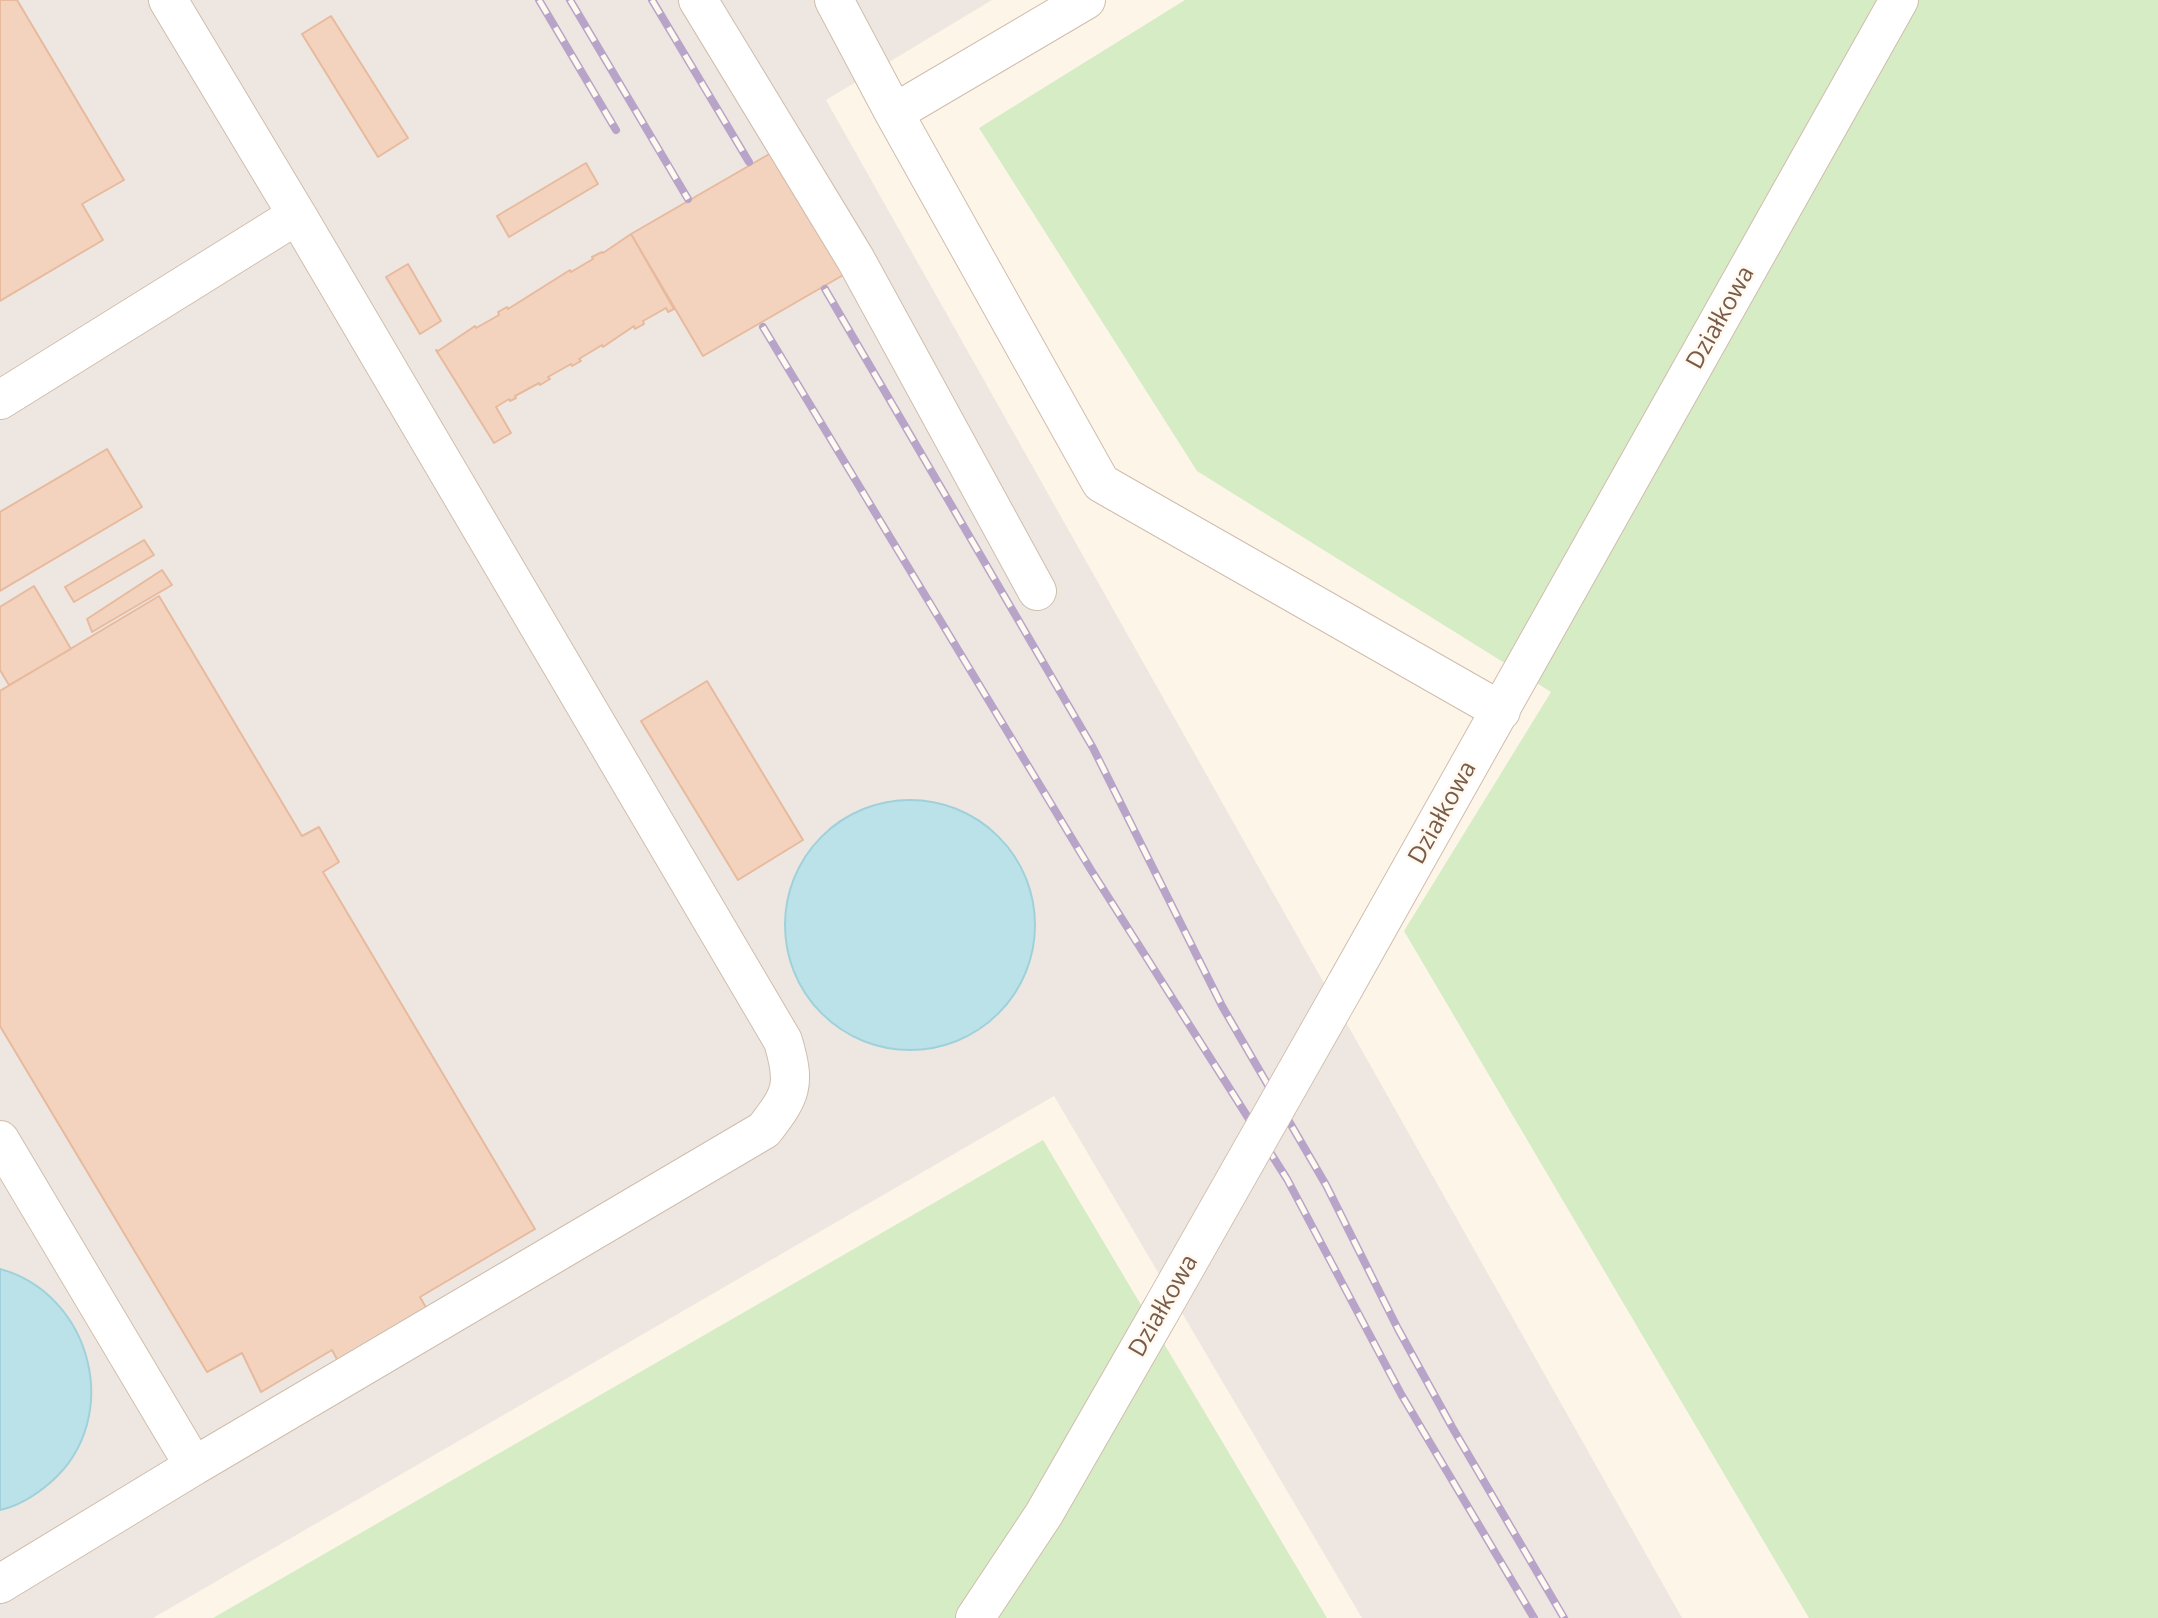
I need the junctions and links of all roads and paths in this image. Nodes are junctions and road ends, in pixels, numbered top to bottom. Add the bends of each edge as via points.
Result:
1 (168, 0) edge
2 (698, 0) edge
3 (834, 0) edge
4 (1086, 0) edge
5 (1899, 0) edge
6 (894, 113) junction
7 (297, 215) junction
8 (0, 400) edge
9 (1037, 591) dead end
10 (1501, 711) junction
11 (0, 1140) edge
12 (194, 1466) junction
13 (0, 1584) edge
14 (975, 1618) edge

1 - 7 street
2 - 9 street via 856,260
3 - 6 street
4 - 6 street
5 - 10 street, Działkowa
6 - 10 street via 1101,483
7 - 8 street
7 - 12 street via 783,1041 792,1072 784,1104 764,1130
10 - 14 street, Działkowa, bridge via 1044,1514
11 - 12 street
12 - 13 street

